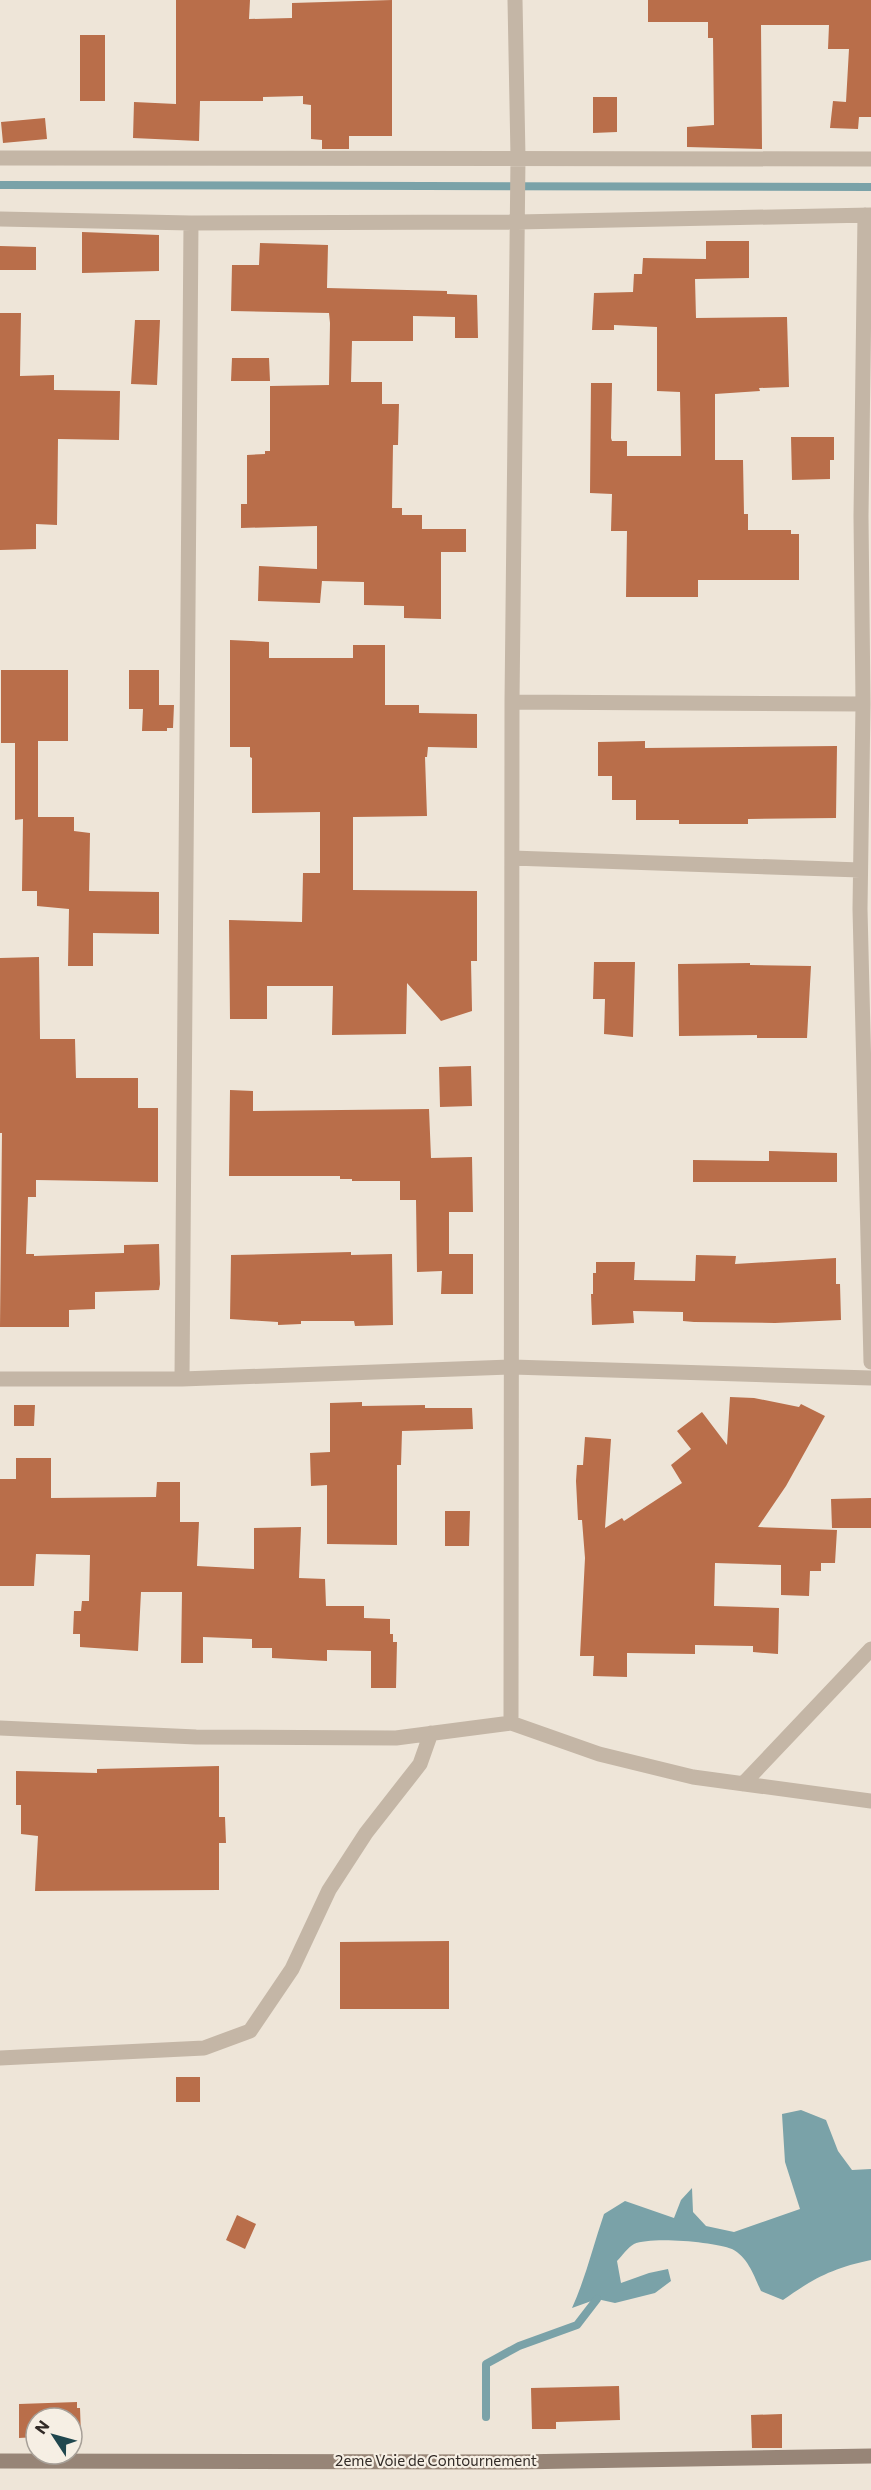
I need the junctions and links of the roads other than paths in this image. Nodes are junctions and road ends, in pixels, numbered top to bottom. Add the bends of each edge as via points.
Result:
1 (515, 0) edge
2 (0, 158) edge
3 (871, 159) edge
4 (517, 165) junction
5 (868, 215) edge
6 (0, 219) edge
7 (517, 222) junction
8 (191, 223) junction
9 (512, 702) junction
10 (863, 704) junction
11 (512, 858) junction
12 (860, 870) junction
13 (868, 1164) edge
14 (871, 1362) edge
15 (512, 1367) junction
16 (871, 1378) edge
17 (0, 1379) edge
18 (182, 1379) junction
19 (871, 1649) edge
20 (511, 1723) junction
21 (0, 1728) edge
22 (431, 1733) junction
23 (743, 1784) junction
24 (871, 1802) edge
25 (0, 2058) edge
26 (871, 2456) edge
27 (0, 2461) edge

1 - 4 street
2 - 4 street
3 - 4 street
4 - 7 street
5 - 7 street
5 - 10 street via 861,516
6 - 8 street
7 - 8 street
7 - 9 street
8 - 18 street
9 - 10 street
9 - 11 street
10 - 12 street
11 - 12 street
11 - 15 street
12 - 13 street
13 - 14 street
15 - 16 street
15 - 18 street
15 - 20 street
17 - 18 street
19 - 23 street
20 - 22 street
20 - 23 street via 599,1754 693,1777
21 - 22 street via 196,1737 396,1738
22 - 25 street via 420,1764 366,1833 329,1890 292,1969 250,2031 204,2048
23 - 24 street
26 - 27 main road, 2eme Voie de Contournement via 516,2462

